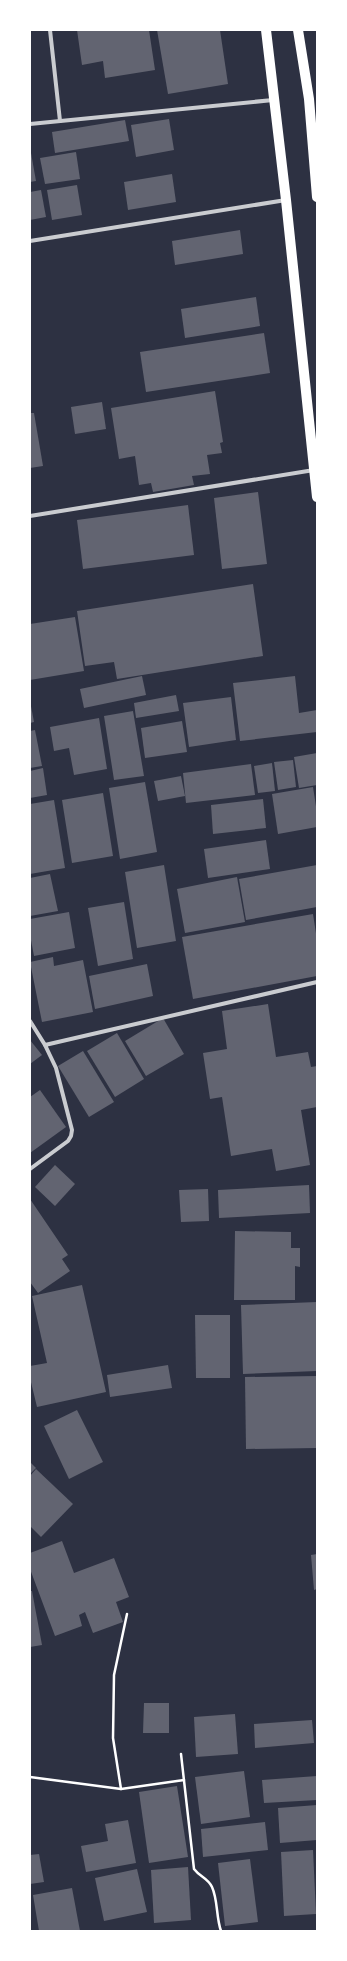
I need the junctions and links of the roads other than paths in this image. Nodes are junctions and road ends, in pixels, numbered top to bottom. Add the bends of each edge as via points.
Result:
1 (50, 30) edge
2 (266, 30) edge
3 (298, 30) edge
4 (273, 100) junction
5 (60, 120) junction
6 (30, 124) edge
7 (317, 197) edge
8 (286, 200) junction
9 (30, 241) edge
10 (314, 470) junction
11 (317, 497) edge
12 (30, 516) edge
13 (317, 982) edge
14 (30, 1021) edge
15 (45, 1045) junction
16 (30, 1169) edge

1 - 5 street
2 - 4 main road
3 - 7 main road via 309,99
4 - 5 street
4 - 8 main road
5 - 6 street
8 - 9 street
8 - 10 main road
10 - 11 main road
10 - 12 street
13 - 15 street
14 - 15 street
15 - 16 street via 56,1068 72,1130 68,1141

